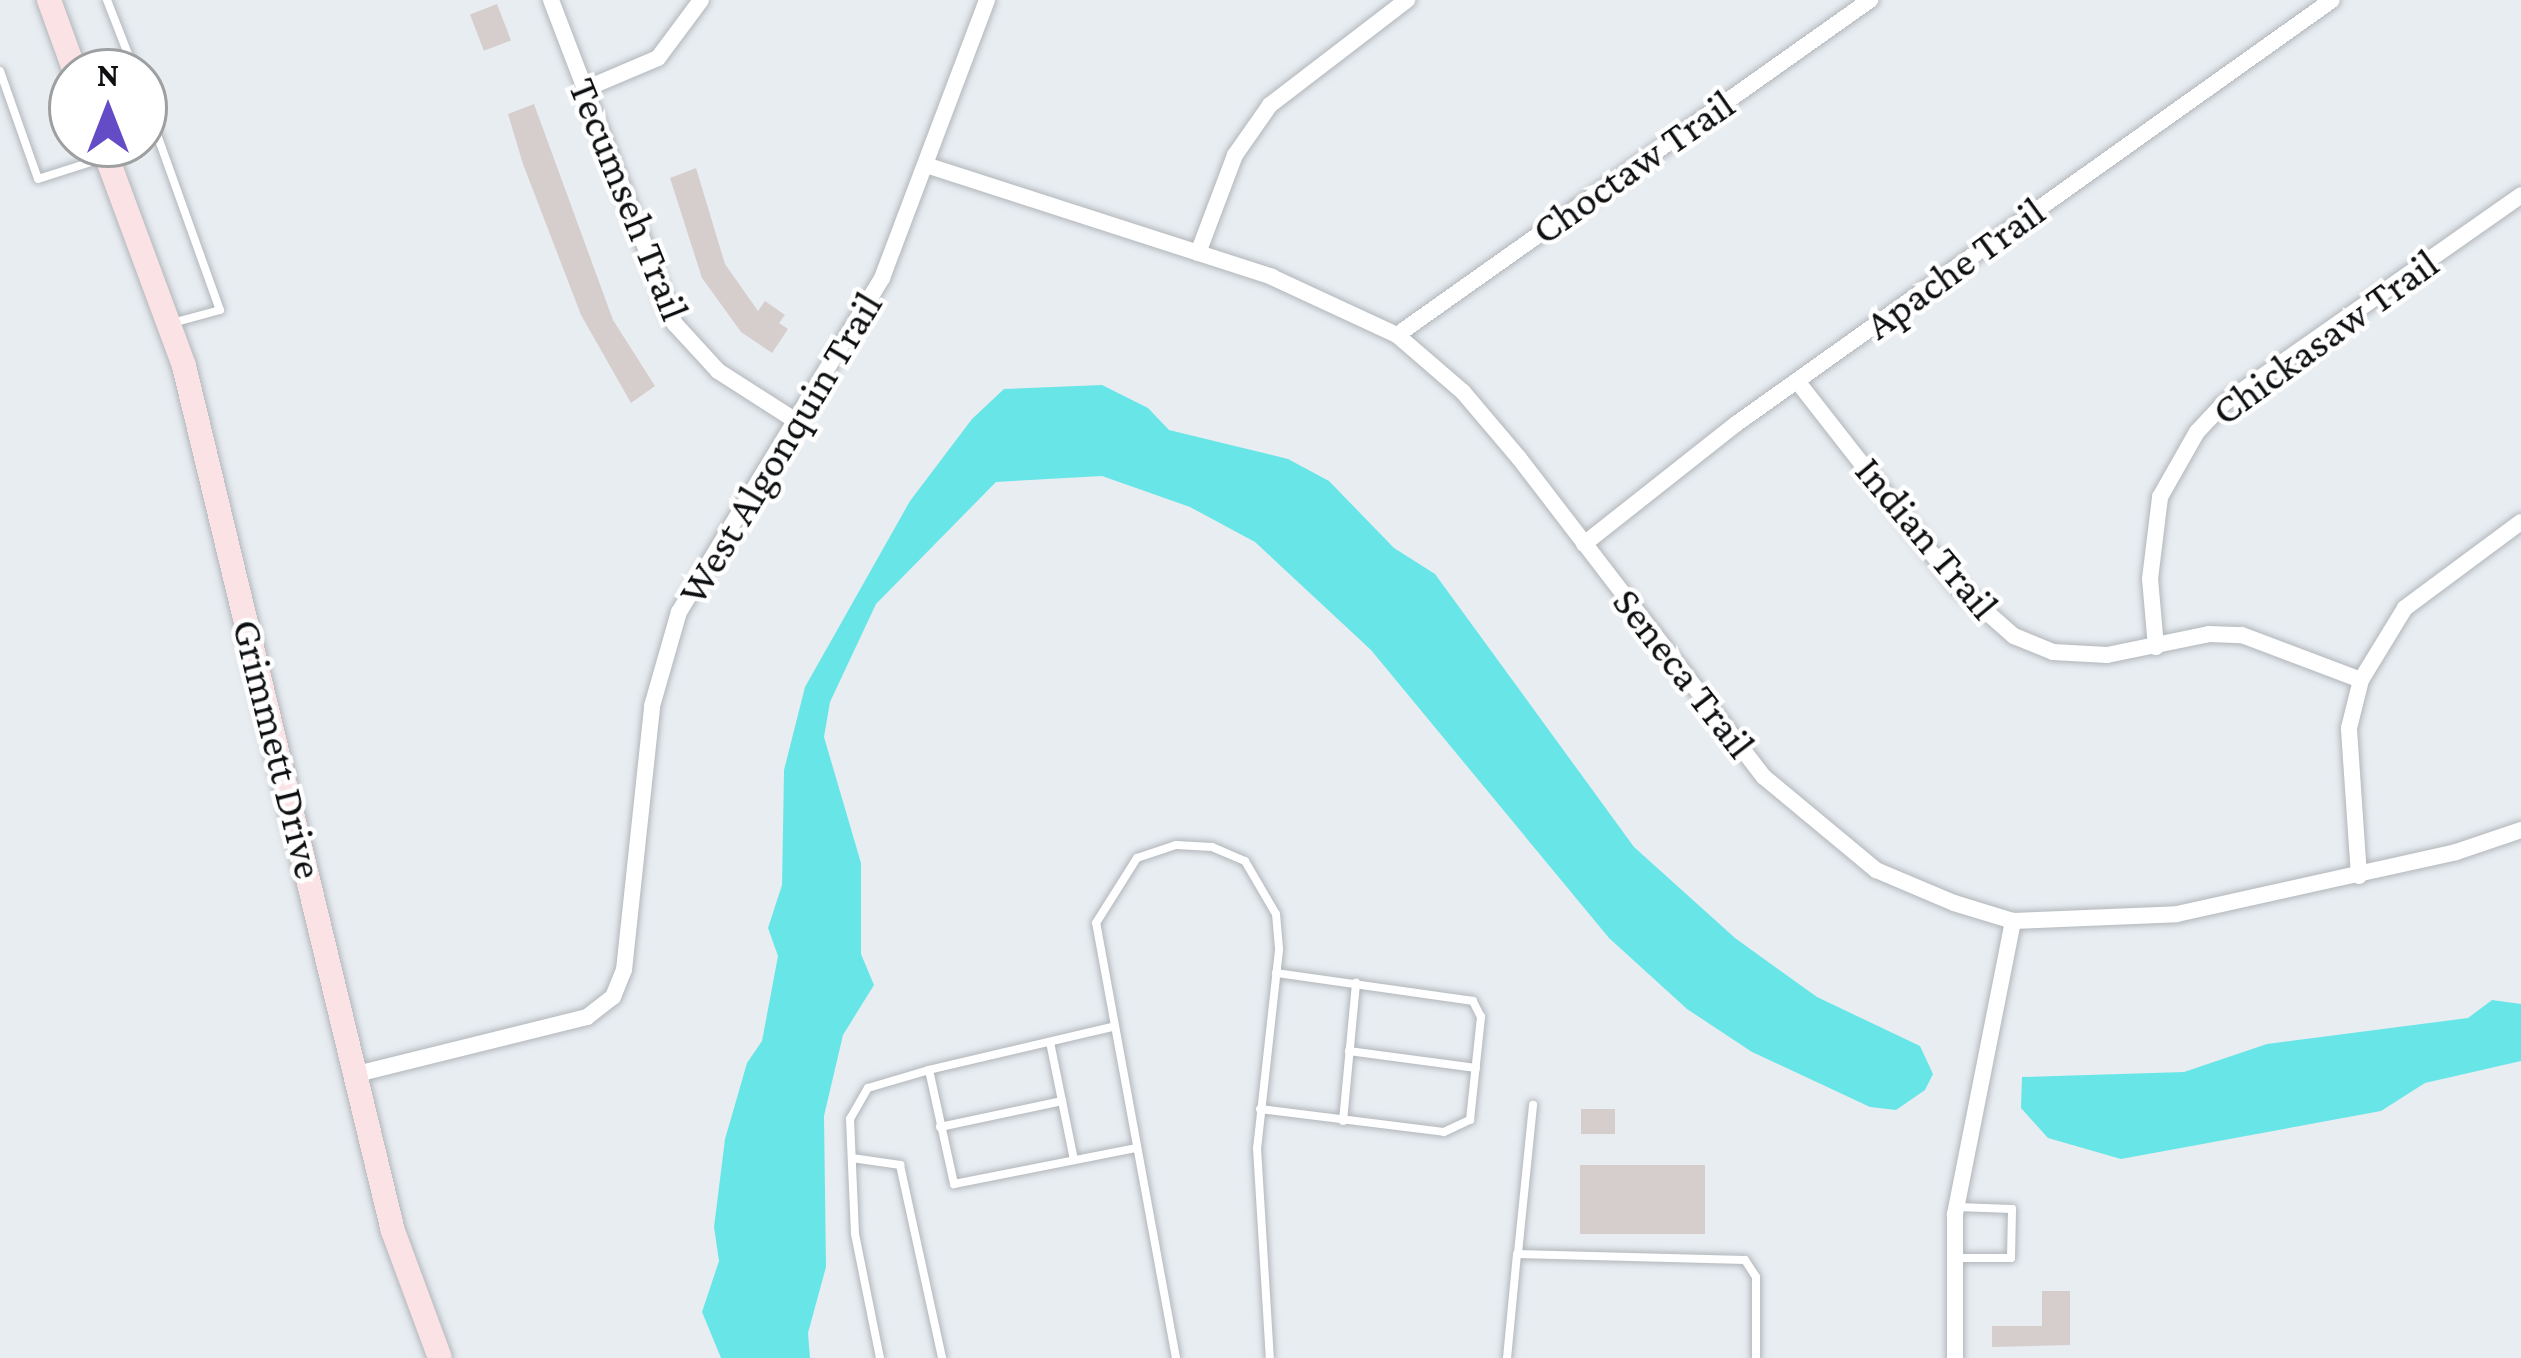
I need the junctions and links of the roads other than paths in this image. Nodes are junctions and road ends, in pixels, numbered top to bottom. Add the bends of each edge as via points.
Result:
1 (49, 0) edge
2 (106, 0) edge
3 (551, 0) edge
4 (701, 0) edge
5 (987, 0) edge
6 (1407, 0) edge
7 (1870, 0) edge
8 (2332, 0) edge
9 (67, 48) edge
10 (126, 48) edge
11 (0, 71) edge
12 (585, 89) junction
13 (168, 165) edge
14 (929, 166) junction
15 (64, 168) edge
16 (110, 168) edge
17 (2521, 195) edge
18 (1198, 253) junction
19 (169, 324) junction
20 (1397, 335) junction
21 (1797, 381) junction
22 (793, 419) junction
23 (2521, 522) edge
24 (1584, 544) junction
25 (2156, 647) junction
26 (2361, 680) junction
27 (2521, 830) edge
28 (2359, 876) junction
29 (2013, 921) junction
30 (1276, 973) junction
31 (1356, 983) junction
32 (1112, 1027) junction
33 (1050, 1042) junction
34 (1349, 1052) junction
35 (1476, 1068) junction
36 (929, 1070) junction
37 (357, 1074) junction
38 (1062, 1101) junction
39 (1533, 1105) dead end
40 (1260, 1109) junction
41 (1342, 1121) junction
42 (940, 1127) junction
43 (1136, 1148) junction
44 (852, 1158) junction
45 (1074, 1160) junction
46 (1957, 1207) junction
47 (1517, 1254) junction
48 (1955, 1258) junction
49 (440, 1358) edge
50 (880, 1358) edge
51 (942, 1358) edge
52 (1176, 1358) edge
53 (1270, 1358) edge
54 (1507, 1358) edge
55 (1756, 1358) edge
56 (1955, 1358) edge

1 - 9 main road
2 - 10 lane
3 - 12 street, Tecumseh Trail
4 - 12 street via 658,58
5 - 14 street, West Algonquin Trail
6 - 18 street via 1270,105 1235,155
7 - 20 street, Choctaw Trail
8 - 21 street, Apache Trail
11 - 15 lane via 38,179
12 - 22 street, Tecumseh Trail via 675,324 718,371
13 - 19 lane via 220,310
14 - 18 street, Seneca Trail
14 - 22 street, West Algonquin Trail via 882,278
16 - 19 main road, Grimmett Drive
17 - 25 street, Chickasaw Trail via 2223,404 2197,432 2160,497 2150,579
18 - 20 street, Seneca Trail via 1351,309
19 - 37 main road, Grimmett Drive
20 - 24 street, Seneca Trail via 1463,392
21 - 24 street, Apache Trail
21 - 25 street, Indian Trail via 1957,586 1997,625 2053,652
22 - 37 street, West Algonquin Trail via 701,568 663,658 624,970 613,997 587,1017
23 - 26 street via 2405,608
24 - 29 street, Seneca Trail via 1764,777 1815,826 1876,870
25 - 26 street, Indian Trail via 2242,635
26 - 28 street via 2349,728
27 - 28 street, Seneca Trail
28 - 29 street, Seneca Trail via 2177,914
29 - 46 street
30 - 31 lane
30 - 32 lane via 1276,914 1265,886 1245,861 1212,847 1176,845 1137,858 1096,923
30 - 40 lane
31 - 34 lane
31 - 35 lane via 1473,1000 1481,1017
32 - 33 lane
32 - 43 lane
33 - 36 lane
33 - 38 lane
34 - 35 lane
34 - 41 lane
35 - 41 lane via 1466,1128
36 - 42 lane
36 - 44 lane via 863,1092 850,1119
37 - 49 main road, Grimmett Drive via 394,1231
38 - 42 lane
38 - 45 lane
39 - 47 lane
40 - 41 lane
40 - 53 lane
42 - 45 lane via 954,1184
43 - 45 lane
43 - 52 lane
44 - 50 lane via 855,1234
44 - 51 lane via 900,1165
46 - 48 street
46 - 48 lane via 2012,1209 2011,1258
47 - 54 lane
47 - 55 lane via 1745,1260 1756,1276
48 - 56 street

